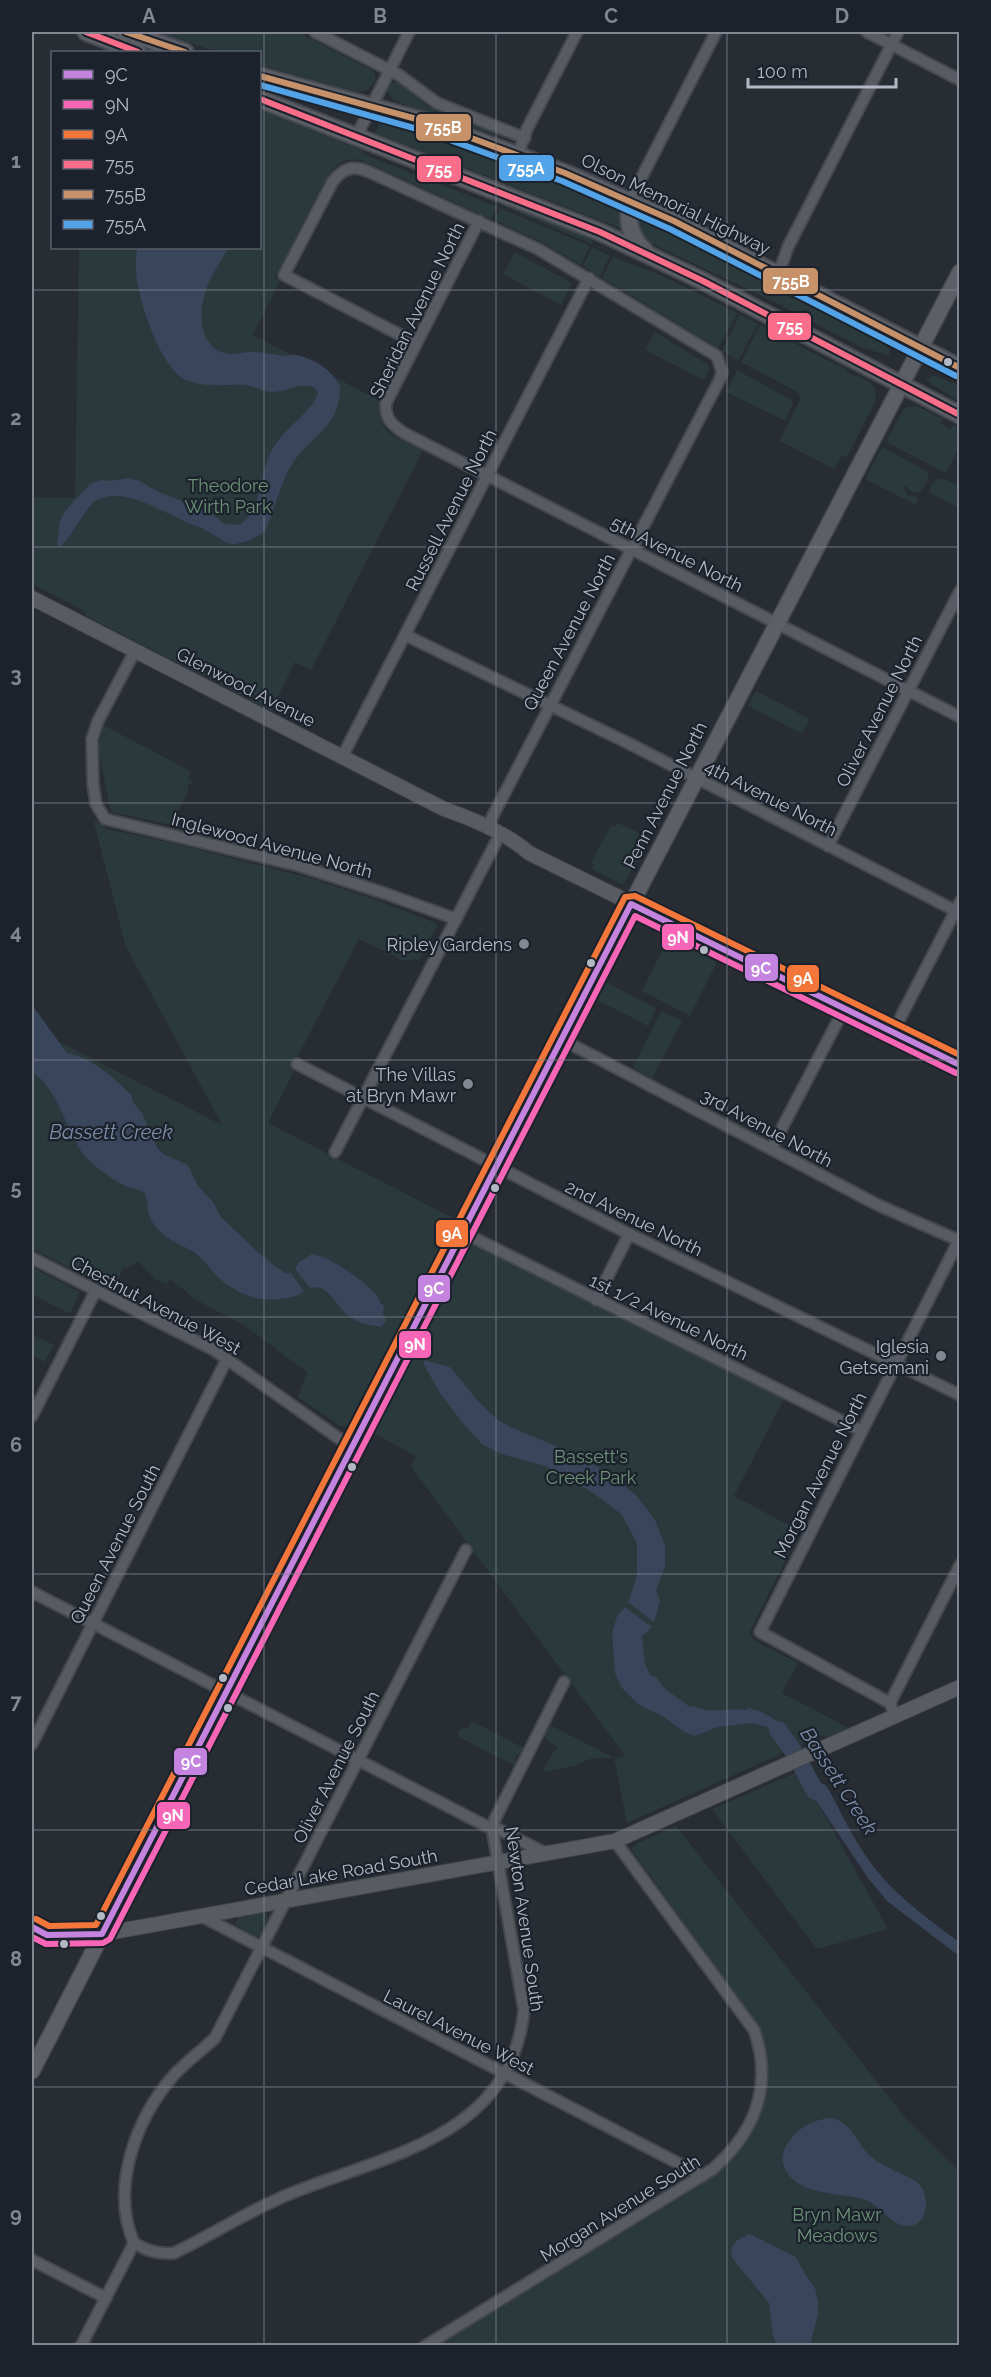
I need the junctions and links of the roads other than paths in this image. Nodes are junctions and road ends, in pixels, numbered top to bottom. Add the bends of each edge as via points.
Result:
1 (86, 32) edge
2 (126, 32) edge
3 (315, 32) edge
4 (409, 32) edge
5 (577, 32) edge
6 (716, 32) edge
7 (867, 32) edge
8 (898, 32) edge
9 (892, 44) junction
10 (135, 51) edge
11 (182, 51) edge
12 (389, 70) junction
13 (261, 76) edge
14 (960, 80) edge
15 (261, 99) edge
16 (372, 106) junction
17 (356, 137) junction
18 (525, 138) junction
19 (518, 154) junction
20 (630, 200) junction
21 (479, 221) junction
22 (652, 256) junction
23 (960, 272) edge
24 (778, 275) junction
25 (589, 278) junction
26 (416, 343) junction
27 (920, 348) junction
28 (960, 368) edge
29 (900, 384) junction
30 (385, 414) joint
31 (960, 415) edge
32 (487, 475) junction
33 (632, 549) junction
34 (960, 591) edge
35 (32, 598) edge
36 (777, 624) junction
37 (405, 634) junction
38 (135, 651) junction
39 (908, 691) junction
40 (550, 704) junction
41 (960, 717) edge
42 (342, 757) junction
43 (696, 778) junction
44 (444, 809) junction
45 (487, 827) junction
46 (496, 842) junction
47 (828, 846) junction
48 (529, 853) junction
49 (631, 904) junction
50 (958, 909) edge
51 (456, 920) junction
52 (844, 1009) junction
53 (892, 1032) junction
54 (561, 1039) junction
55 (297, 1064) dead end
56 (960, 1065) edge
57 (363, 1099) junction
58 (771, 1149) junction
59 (335, 1152) dead end
60 (495, 1166) junction
61 (462, 1232) junction
62 (629, 1234) junction
63 (959, 1240) edge
64 (32, 1258) edge
65 (96, 1290) junction
66 (596, 1300) junction
67 (227, 1359) junction
68 (895, 1366) junction
69 (960, 1395) edge
70 (32, 1416) edge
71 (862, 1431) junction
72 (354, 1441) junction
73 (466, 1550) dead end
74 (960, 1565) edge
75 (32, 1592) edge
76 (93, 1624) junction
77 (564, 1682) dead end
78 (960, 1687) edge
79 (226, 1692) junction
80 (893, 1709) junction
81 (32, 1744) edge
82 (358, 1761) junction
83 (492, 1828) junction
84 (615, 1841) junction
85 (545, 1853) junction
86 (498, 1862) junction
87 (287, 1900) junction
88 (201, 1916) junction
89 (32, 1927) edge
90 (102, 1934) junction
91 (47, 1935) junction
92 (32, 1936) edge
93 (262, 1948) junction
94 (32, 2072) edge
95 (505, 2074) junction
96 (703, 2176) junction
97 (134, 2243) junction
98 (32, 2260) edge
99 (106, 2298) junction
100 (81, 2346) edge
101 (425, 2346) edge

1 - 10 main road
2 - 11 main road
3 - 12 street
4 - 12 street
5 - 18 street
6 - 20 street
7 - 9 street
8 - 9 street
9 - 14 street
9 - 24 street via 788,247
12 - 16 street
12 - 18 street via 437,103
13 - 16 main road, Olson Memorial Highway
15 - 17 main road
16 - 17 street
16 - 19 main road, Olson Memorial Highway
17 - 22 main road
18 - 19 street
19 - 20 main road, Olson Memorial Highway
20 - 22 main road via 630,231
20 - 24 main road, Olson Memorial Highway
21 - 25 street
21 - 26 street, Sheridan Avenue North
21 - 26 street via 357,168 349,168 333,181 284,275
22 - 29 main road
23 - 27 main road, Penn Avenue North
24 - 27 main road, Olson Memorial Highway
25 - 32 street, Russell Avenue North
25 - 33 street, Queen Avenue North via 717,356 722,365 720,379
26 - 30 street, Sheridan Avenue North via 386,403
27 - 28 main road, Olson Memorial Highway
27 - 29 main road, Penn Avenue North
29 - 31 main road
29 - 36 main road, Penn Avenue North
30 - 32 street, 5th Avenue North via 404,433
32 - 33 street, 5th Avenue North
32 - 37 street, Russell Avenue North
33 - 36 street, 5th Avenue North
33 - 40 street, Queen Avenue North
34 - 39 street, Oliver Avenue North
35 - 38 street, Glenwood Avenue
36 - 39 street, 5th Avenue North
36 - 43 main road, Penn Avenue North
37 - 40 street, 4th Avenue North
37 - 42 street, Russell Avenue North
38 - 42 street, Glenwood Avenue
38 - 51 street, Inglewood Avenue North via 92,739 96,804 101,814 111,822 300,866
39 - 41 street, 5th Avenue North
39 - 47 street, Oliver Avenue North
40 - 43 street, 4th Avenue North
40 - 45 street, Queen Avenue North
42 - 44 street, Glenwood Avenue
43 - 47 street, 4th Avenue North
43 - 49 main road, Penn Avenue North
44 - 45 street, Glenwood Avenue
44 - 46 street, Glenwood Avenue
45 - 48 street, Glenwood Avenue
46 - 48 street, Glenwood Avenue
46 - 51 street
47 - 50 street, 4th Avenue North
48 - 49 street, Glenwood Avenue
49 - 52 street, Glenwood Avenue
49 - 54 main road, Penn Avenue North
50 - 53 street
51 - 57 street
52 - 53 street, Glenwood Avenue
52 - 58 street
53 - 56 street, Glenwood Avenue
54 - 58 street, 3rd Avenue North
54 - 60 main road, Penn Avenue North
55 - 57 street, 2nd Avenue North
57 - 59 street
57 - 60 street, 2nd Avenue North
58 - 63 street, 3rd Avenue North via 878,1205
60 - 61 main road, Penn Avenue North
60 - 62 street, 2nd Avenue North
61 - 66 street, 1st 1/2 Avenue North
61 - 72 main road, Penn Avenue North
62 - 66 street
62 - 68 street, 2nd Avenue North
63 - 68 street, Morgan Avenue North
64 - 65 street, Chestnut Avenue West
65 - 67 street, Chestnut Avenue West
65 - 70 street
66 - 71 street, 1st 1/2 Avenue North
67 - 72 street, Chestnut Avenue West
67 - 76 street, Queen Avenue South
68 - 69 street, 2nd Avenue North
68 - 71 street, Morgan Avenue North
71 - 80 street, Morgan Avenue North via 760,1632
72 - 79 main road, Penn Avenue North
73 - 82 street, Oliver Avenue South
74 - 80 street
75 - 76 street
76 - 79 street
76 - 81 street, Queen Avenue South
77 - 83 street, Newton Avenue South
78 - 80 street, Cedar Lake Road South
79 - 82 street
79 - 90 main road, Penn Avenue North
80 - 84 street, Cedar Lake Road South via 792,1763
82 - 83 street
82 - 87 street, Oliver Avenue South
83 - 85 street
83 - 86 street, Newton Avenue South
84 - 85 street, Cedar Lake Road South
84 - 96 street, Morgan Avenue South via 754,2030 760,2047 761,2085 755,2112 724,2160
85 - 86 street, Cedar Lake Road South
86 - 87 street, Cedar Lake Road South
86 - 95 street, Newton Avenue South via 524,2010 522,2031
87 - 88 street, Cedar Lake Road South
87 - 93 street, Oliver Avenue South
88 - 90 street, Cedar Lake Road South
88 - 93 street, Laurel Avenue West
89 - 91 street
90 - 91 street, Cedar Lake Road South
90 - 94 main road, Penn Avenue North
91 - 92 street, Cedar Lake Road South
93 - 95 street, Laurel Avenue West
93 - 97 street, Oliver Avenue South via 215,2038 174,2075 141,2128 132,2150 124,2196 125,2218
95 - 96 street, Laurel Avenue West
95 - 97 street, Newton Avenue South via 476,2109 422,2145 281,2198 174,2253 147,2251
96 - 101 street, Morgan Avenue South
97 - 99 street
98 - 99 street
99 - 100 street

